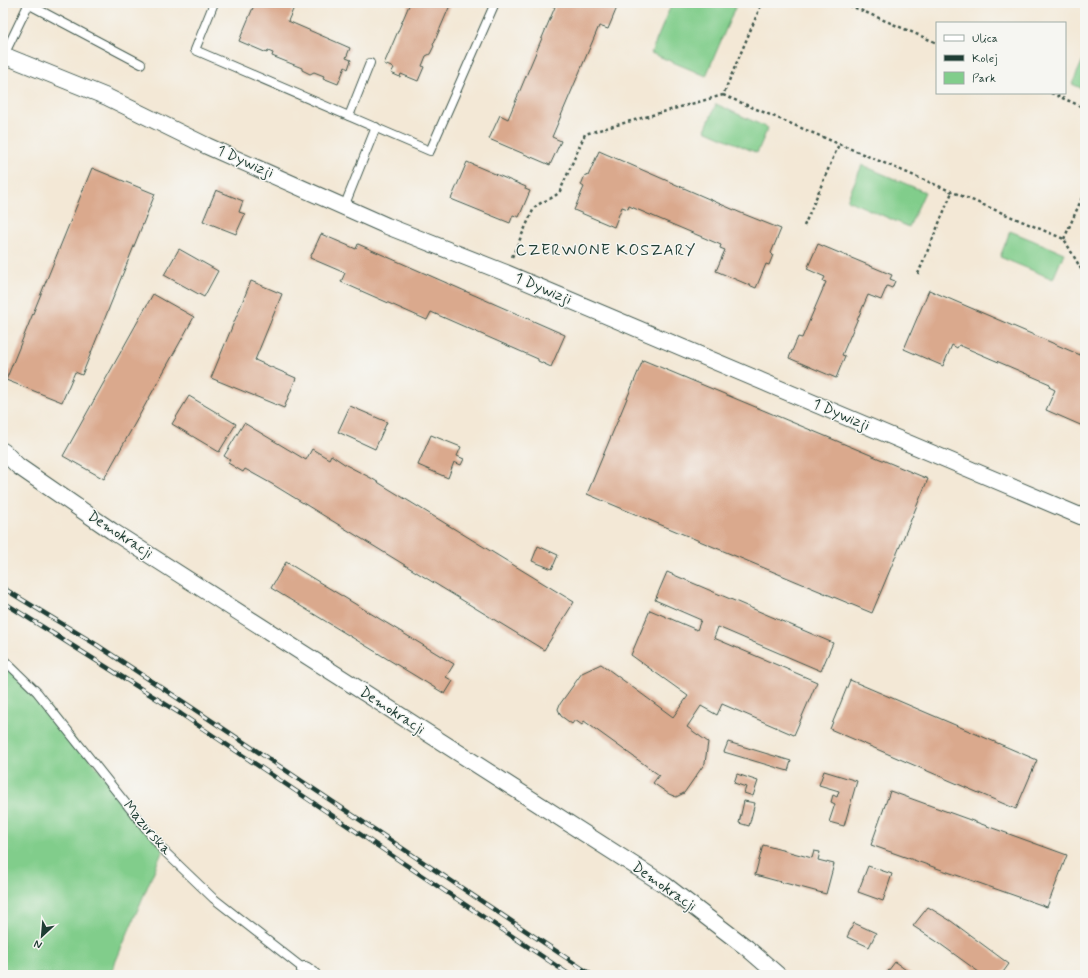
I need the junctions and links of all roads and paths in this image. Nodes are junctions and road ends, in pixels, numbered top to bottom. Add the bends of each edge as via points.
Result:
1 (214, 3) edge
2 (495, 3) edge
3 (762, 3) edge
4 (844, 3) edge
5 (28, 4) edge
6 (936, 43) edge
7 (3, 55) edge
8 (370, 63) dead end
9 (141, 64) dead end
10 (1053, 94) edge
11 (723, 95) junction
12 (1085, 108) edge
13 (349, 116) junction
14 (376, 128) junction
15 (839, 144) junction
16 (1085, 191) edge
17 (952, 192) junction
18 (344, 207) junction
19 (804, 226) dead end
20 (1064, 239) junction
21 (506, 273) junction
22 (918, 274) dead end
23 (1085, 276) edge
24 (3, 452) edge
25 (1085, 518) edge
26 (3, 659) edge
27 (309, 972) edge
28 (778, 975) edge

1 - 13 lane via 195,50
2 - 14 lane via 430,151
3 - 11 path
4 - 6 path
5 - 7 lane
5 - 9 lane
7 - 18 street, 1 Dywizji via 107,97 207,146
8 - 13 lane
10 - 12 path
11 - 15 path
11 - 21 path via 585,134 560,191 534,208
13 - 14 lane
14 - 18 lane
15 - 17 path
15 - 19 path
16 - 20 path
17 - 20 path
17 - 22 path
18 - 21 street, 1 Dywizji
20 - 23 path
21 - 25 street, 1 Dywizji
24 - 28 street, Demokracji via 18,466 112,531 665,885
26 - 27 lane, Mazurska via 37,692 163,850 213,898

